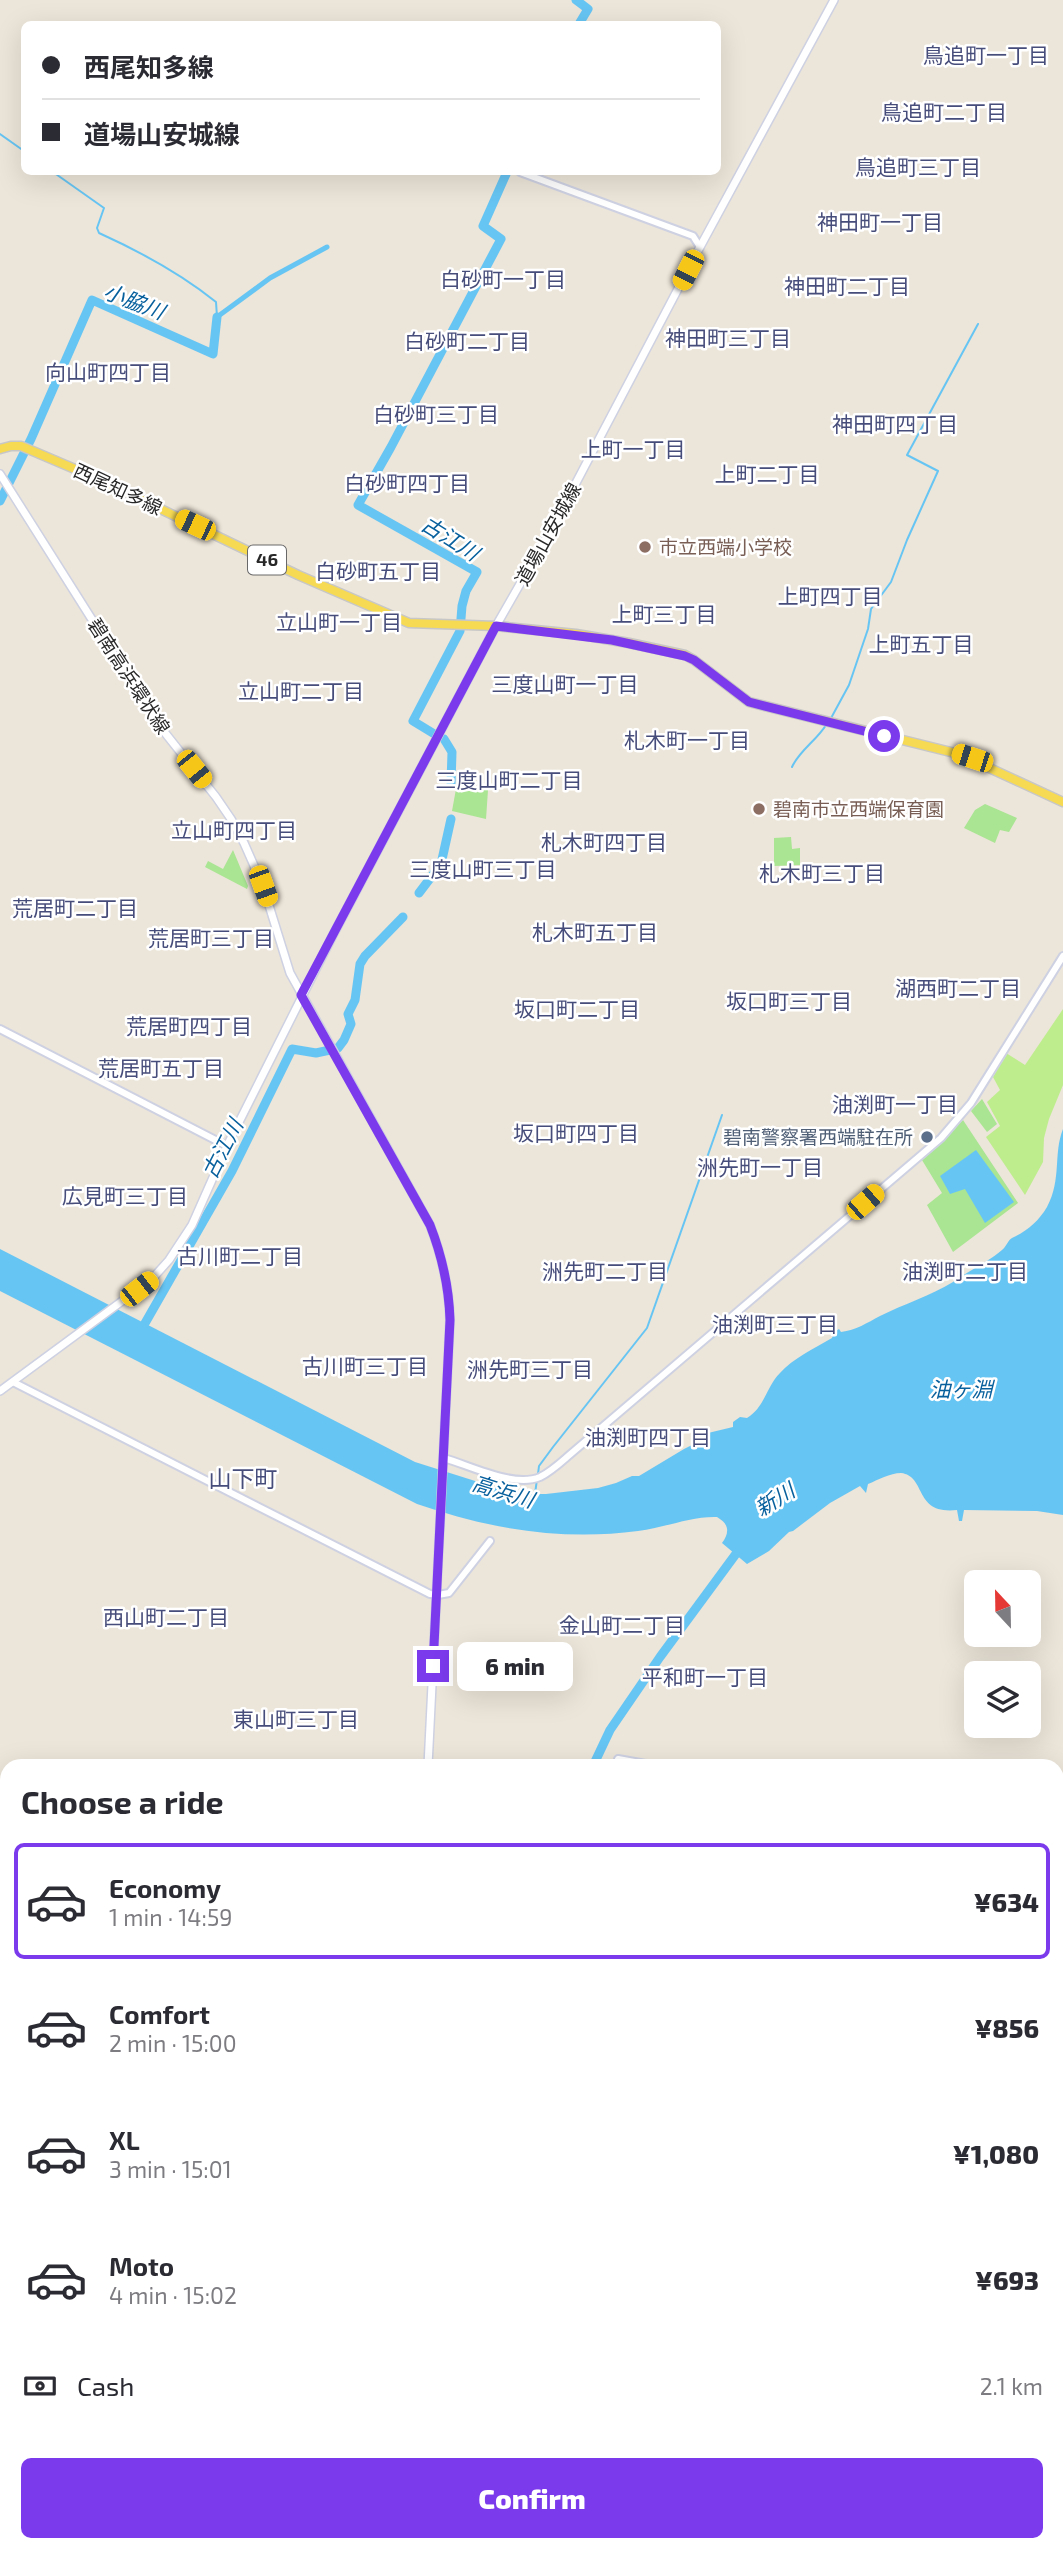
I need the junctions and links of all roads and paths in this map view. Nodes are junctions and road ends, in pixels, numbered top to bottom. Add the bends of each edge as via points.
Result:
1 (834, 0) edge
2 (528, 175) edge
3 (700, 247) junction
4 (0, 449) edge
5 (0, 474) edge
6 (496, 626) junction
7 (1063, 802) edge
8 (1063, 956) edge
9 (301, 995) junction
10 (0, 1029) edge
11 (227, 1146) junction
12 (13, 1381) junction
13 (0, 1391) edge
14 (444, 1462) junction
15 (490, 1541) dead end
16 (438, 1595) junction
17 (428, 1759) edge

1 - 3 main road, 道場山安城線
2 - 3 street via 693,236
3 - 6 main road, 道場山安城線
4 - 6 main road, 西尾知多線 / 46 via 21,446 78,470 396,619
5 - 9 main road, 碧南高浜環状線 via 158,724 231,819 263,886 282,952
6 - 7 main road, 西尾知多線 / 46 via 600,638 685,656 749,702 959,754
6 - 9 main road, 道場山安城線
8 - 14 street via 971,1103 941,1138 567,1457 544,1475 525,1480
9 - 11 main road, 道場山安城線
9 - 14 main road via 430,1225 440,1253 450,1320
10 - 11 street
11 - 12 main road, 道場山安城線 via 192,1225 152,1279
12 - 13 main road, 道場山安城線
12 - 16 street
14 - 16 main road
15 - 16 street via 449,1593
16 - 17 main road

